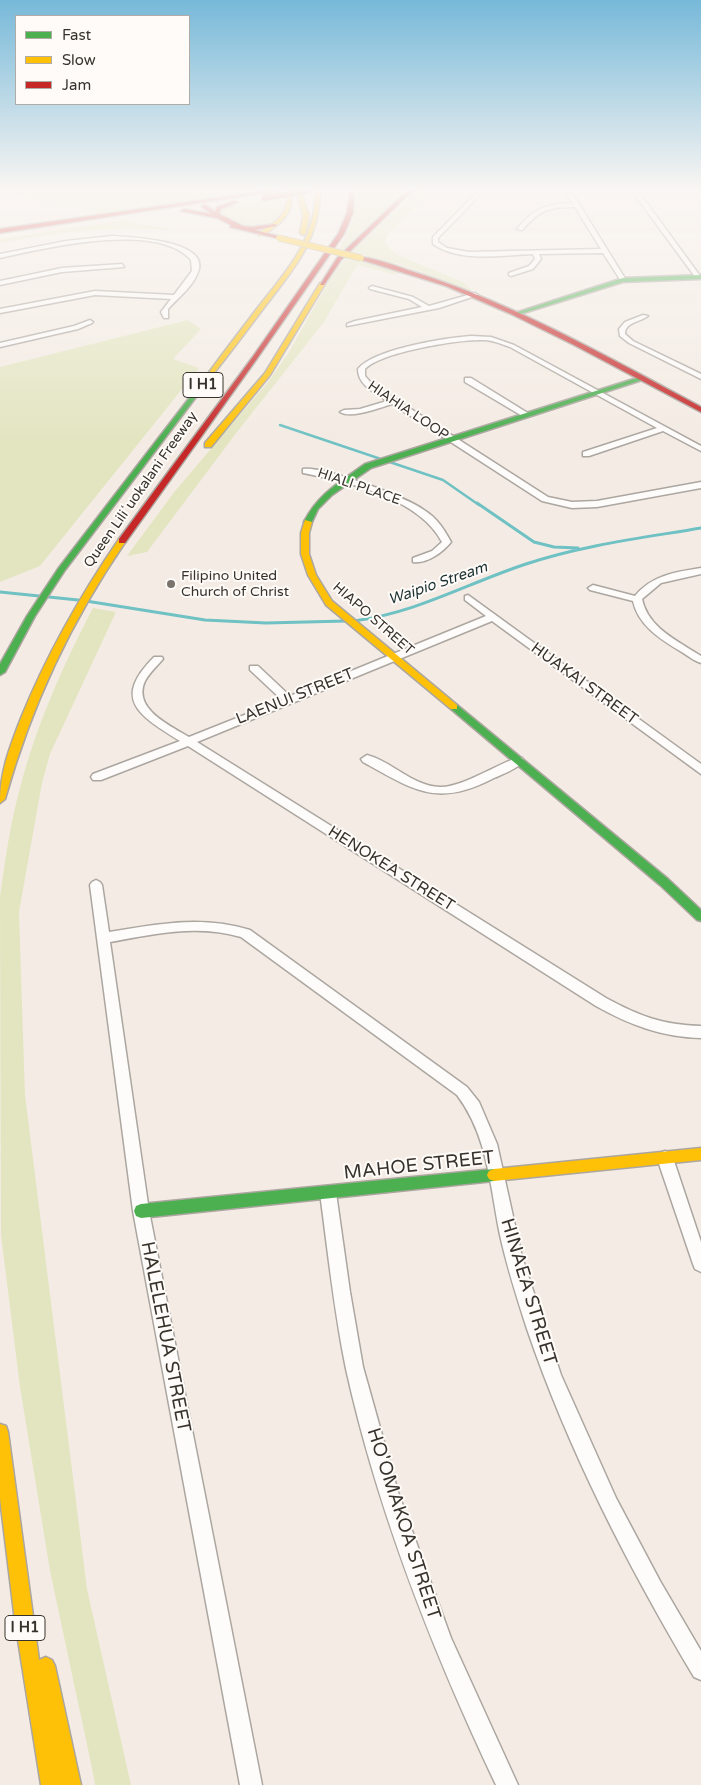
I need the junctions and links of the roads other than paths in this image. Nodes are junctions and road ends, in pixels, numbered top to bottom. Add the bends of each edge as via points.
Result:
1 (41, 274) edge
2 (194, 274) edge
3 (277, 274) edge
4 (287, 274) edge
5 (312, 274) edge
6 (327, 274) edge
7 (418, 274) edge
8 (619, 274) edge
9 (700, 279) edge
10 (622, 280) junction
11 (0, 283) edge
12 (372, 288) dead end
13 (475, 295) junction
14 (174, 297) junction
15 (428, 308) junction
16 (0, 311) edge
17 (515, 314) junction
18 (646, 316) dead end
19 (166, 317) dead end
20 (90, 322) dead end
21 (349, 325) dead end
22 (0, 345) edge
23 (701, 377) edge
24 (640, 379) junction
25 (468, 380) dead end
26 (597, 392) junction
27 (393, 401) junction
28 (701, 410) edge
29 (344, 412) dead end
30 (526, 415) junction
31 (662, 429) junction
32 (450, 438) junction
33 (701, 450) edge
34 (586, 454) dead end
35 (306, 471) dead end
36 (344, 480) junction
37 (701, 485) edge
38 (93, 527) junction
39 (121, 543) junction
40 (416, 560) dead end
41 (701, 571) edge
42 (593, 588) dead end
43 (468, 598) dead end
44 (636, 599) junction
45 (493, 617) junction
46 (393, 657) junction
47 (158, 659) dead end
48 (701, 660) edge
49 (254, 668) dead end
50 (0, 672) edge
51 (288, 700) junction
52 (188, 742) junction
53 (367, 759) dead end
54 (518, 762) junction
55 (701, 770) edge
56 (96, 777) dead end
57 (0, 799) edge
58 (96, 885) dead end
59 (701, 916) edge
60 (102, 938) junction
61 (701, 1032) edge
62 (701, 1154) edge
63 (665, 1158) junction
64 (496, 1176) junction
65 (328, 1192) junction
66 (141, 1211) junction
67 (701, 1264) edge
68 (0, 1432) edge
69 (5, 1471) junction
70 (35, 1616) dead end
71 (44, 1655) dead end
72 (701, 1670) edge
73 (51, 1785) edge
74 (71, 1785) edge
75 (252, 1785) edge
76 (507, 1785) edge

1 - 11 street
2 - 14 street
3 - 38 main road via 173,412
4 - 38 main road, Queen Liliʻuokalani Freeway / I H1
5 - 39 main road, Queen Liliʻuokalani Freeway / I H1
6 - 39 main road via 268,374
7 - 13 main road, bridge
8 - 10 street
9 - 10 main road
10 - 17 main road
12 - 15 street via 411,298
13 - 15 street
13 - 17 main road
14 - 16 street via 95,293
14 - 19 street via 165,308
15 - 21 street
17 - 24 main road
18 - 23 street via 627,323 622,335
20 - 22 street
24 - 26 main road, HIAPO STREET
24 - 28 main road
25 - 30 street
26 - 27 street, HIAHIA LOOP via 512,346 478,338 385,354 366,363 361,371 362,379
26 - 30 main road, HIAPO STREET
26 - 31 street, HIAHIA LOOP
27 - 29 street via 361,411
27 - 32 street, HIAHIA LOOP
30 - 32 main road, HIAPO STREET
31 - 33 street, HIAHIA LOOP
31 - 34 street
32 - 36 main road, HIAPO STREET via 379,462
32 - 37 street, HIAHIA LOOP via 534,493 562,504 597,504
35 - 36 street, HIALI PLACE via 320,471
36 - 40 street, HIALI PLACE via 398,498 439,526 448,542 435,553
36 - 46 main road, HIAPO STREET via 319,504 306,525 303,544 307,568 329,603
38 - 50 main road, Queen Liliʻuokalani Freeway / I H1 via 31,616
39 - 57 main road, Queen Liliʻuokalani Freeway / I H1 via 74,615 45,669 25,716
41 - 44 street via 662,578 651,583
42 - 44 street
43 - 45 street, HUAKAI STREET
44 - 48 street via 637,607 647,622
45 - 46 street, LAENUI STREET
45 - 55 street, HUAKAI STREET
46 - 51 street, LAENUI STREET
46 - 54 main road, HIAPO STREET
47 - 52 street, HENOKEA STREET via 143,673 137,700 141,709 154,720
49 - 51 street
51 - 52 street, LAENUI STREET
52 - 56 street, LAENUI STREET
52 - 61 street, HENOKEA STREET via 607,1006 658,1029
53 - 54 street via 410,782 439,791 467,786
54 - 59 main road, HIAPO STREET
58 - 60 street, HALELEHUA STREET
60 - 64 street, HINAEA STREET via 194,925 216,925 245,933 462,1090 482,1120
60 - 66 street, HALELEHUA STREET
62 - 63 main road, MAHOE STREET
63 - 64 main road, MAHOE STREET
63 - 67 street
64 - 65 main road, MAHOE STREET
64 - 72 street, HINAEA STREET via 511,1247 536,1330 574,1429 637,1559
65 - 66 main road, MAHOE STREET
65 - 76 street, HO'OMAKOA STREET via 348,1331 385,1485 445,1650
66 - 75 street, HALELEHUA STREET
68 - 69 main road, I H1
69 - 70 main road
69 - 73 main road, I H1 via 24,1621
71 - 74 main road

